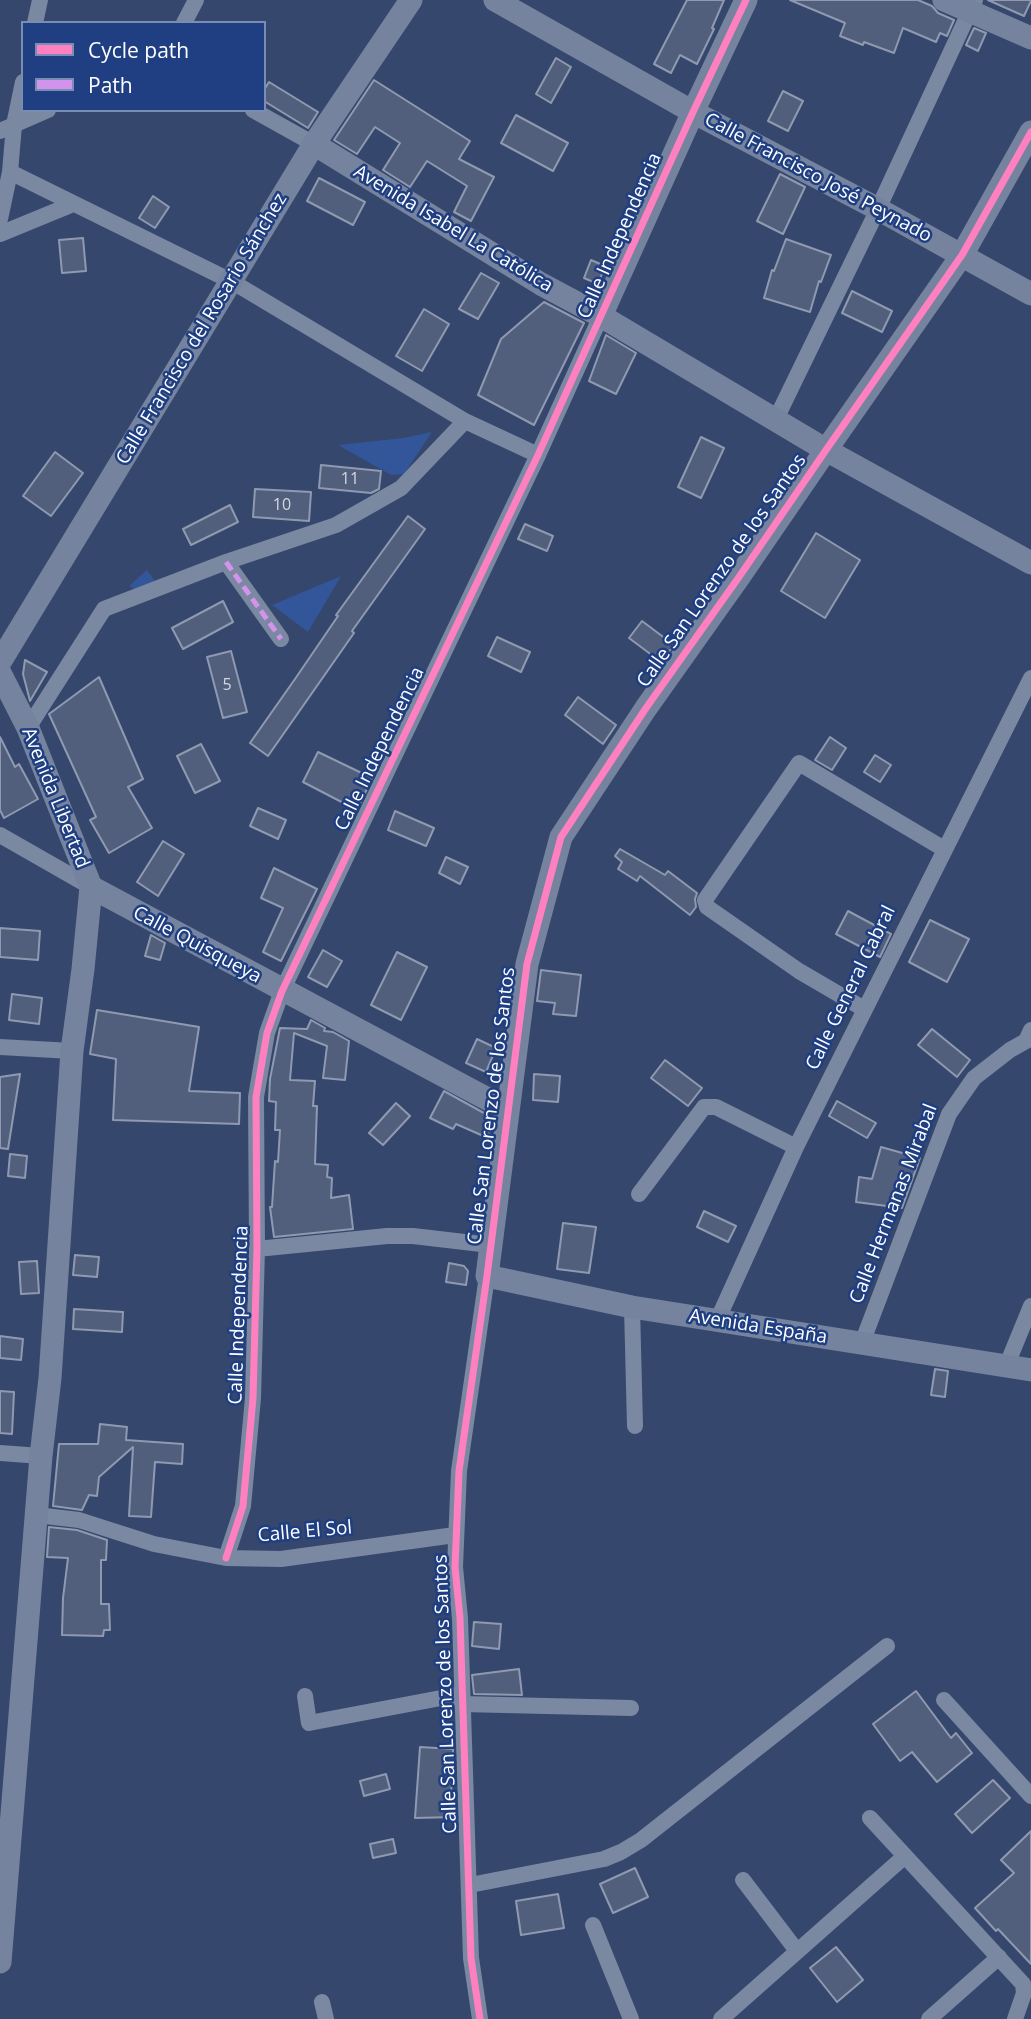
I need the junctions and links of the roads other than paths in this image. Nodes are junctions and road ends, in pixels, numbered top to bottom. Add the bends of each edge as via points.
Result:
1 (40, 0) edge
2 (196, 0) edge
3 (411, 0) edge
4 (495, 0) edge
5 (746, 0) edge
6 (944, 0) edge
7 (972, 6) edge
8 (35, 21) edge
9 (185, 21) edge
10 (1031, 38) edge
11 (21, 88) edge
12 (43, 112) edge
13 (257, 112) edge
14 (693, 112) junction
15 (7, 128) edge
16 (1031, 132) edge
17 (314, 144) junction
18 (10, 172) junction
19 (74, 204) junction
20 (878, 209) junction
21 (0, 219) edge
22 (0, 234) edge
23 (962, 255) junction
24 (231, 281) junction
25 (1031, 294) edge
26 (601, 316) junction
27 (776, 419) junction
28 (465, 421) junction
29 (826, 450) junction
30 (538, 455) junction
31 (226, 562) junction
32 (1031, 563) edge
33 (281, 639) dead end
34 (0, 662) edge
35 (0, 673) edge
36 (1031, 678) edge
37 (28, 728) junction
38 (0, 835) edge
39 (944, 849) junction
40 (91, 887) junction
41 (282, 991) junction
42 (864, 1009) junction
43 (1029, 1038) edge
44 (0, 1047) edge
45 (72, 1051) junction
46 (508, 1110) junction
47 (796, 1147) junction
48 (639, 1194) dead end
49 (490, 1245) junction
50 (257, 1250) junction
51 (487, 1276) junction
52 (1031, 1306) edge
53 (632, 1307) junction
54 (718, 1321) junction
55 (862, 1343) junction
56 (1006, 1367) junction
57 (1031, 1370) edge
58 (635, 1426) dead end
59 (0, 1453) edge
60 (41, 1456) junction
61 (37, 1515) junction
62 (456, 1535) junction
63 (226, 1558) junction
64 (887, 1646) dead end
65 (305, 1696) dead end
66 (462, 1699) junction
67 (944, 1700) dead end
68 (631, 1708) dead end
69 (8, 1755) edge
70 (1031, 1796) edge
71 (870, 1818) dead end
72 (905, 1856) junction
73 (743, 1880) dead end
74 (470, 1885) junction
75 (593, 1925) dead end
76 (797, 1951) junction
77 (999, 1957) junction
78 (0, 1962) edge
79 (322, 2002) dead end
80 (327, 2019) edge
81 (480, 2019) edge
82 (631, 2019) edge
83 (721, 2019) edge
84 (929, 2019) edge
85 (1015, 2019) edge

1 - 8 street
2 - 9 street
3 - 17 street, Calle Francisco del Rosario Sánchez
4 - 14 street, Calle Francisco José Peynado
5 - 14 street, Calle Independencia
6 - 7 street
7 - 10 street
7 - 20 street
11 - 15 street
12 - 15 street
13 - 17 street
14 - 20 street, Calle Francisco José Peynado
14 - 26 street, Calle Independencia
15 - 18 street
16 - 23 street, Calle San Lorenzo de los Santos
17 - 24 street, Calle Francisco del Rosario Sánchez
17 - 26 street, Avenida Isabel La Católica
18 - 19 street
18 - 21 street
19 - 22 street
19 - 24 street
20 - 23 street, Calle Francisco José Peynado
20 - 27 street
23 - 25 street, Calle Francisco José Peynado
23 - 29 street, Calle San Lorenzo de los Santos
24 - 28 street
24 - 34 street, Calle Francisco del Rosario Sánchez
26 - 27 street, Avenida Isabel La Católica
26 - 30 street, Calle Independencia
27 - 29 street, Avenida Isabel La Católica
28 - 30 street
28 - 31 street via 401,488 336,525
29 - 32 street, Avenida Isabel La Católica
29 - 46 street, Calle San Lorenzo de los Santos via 561,837 527,964
30 - 41 street, Calle Independencia
31 - 33 street
31 - 37 street via 104,609
35 - 37 street, Avenida Libertad
36 - 39 street, Calle General Cabral
37 - 40 street, Avenida Libertad
38 - 40 street, Calle Quisqueya
39 - 42 street, Calle General Cabral
39 - 42 street via 799,763 705,900 707,907 780,958
40 - 41 street, Calle Quisqueya
40 - 45 street
41 - 46 street, Calle Quisqueya
41 - 50 street, Calle Independencia via 267,1033 256,1097
42 - 47 street, Calle General Cabral
43 - 55 street, Calle Hermanas Mirabal via 974,1078 949,1114
44 - 45 street
45 - 60 street
46 - 49 street, Calle San Lorenzo de los Santos
47 - 48 street via 716,1107 704,1107
47 - 54 street, Calle General Cabral
49 - 50 street via 387,1236
49 - 51 street, Calle San Lorenzo de los Santos
50 - 63 street, Calle Independencia via 253,1398 243,1506
51 - 53 street, Avenida España
51 - 62 street, Calle San Lorenzo de los Santos via 459,1471
52 - 56 street
53 - 54 street, Avenida España
53 - 58 street
54 - 55 street, Avenida España
55 - 56 street, Avenida España
56 - 57 street, Avenida España
59 - 60 street
60 - 61 street
61 - 63 street, Calle El Sol via 79,1520 154,1544
61 - 69 street
62 - 63 street, Calle El Sol via 281,1559
62 - 66 street, Calle San Lorenzo de los Santos
64 - 74 street via 621,1852
65 - 66 street via 310,1723
66 - 68 street
66 - 74 street, Calle San Lorenzo de los Santos
67 - 70 street
69 - 78 street
71 - 72 street
72 - 76 street
72 - 77 street
73 - 76 street
74 - 81 street, Calle San Lorenzo de los Santos via 471,1958
75 - 82 street
76 - 83 street
77 - 84 street
77 - 85 street via 1023,1984
79 - 80 street

